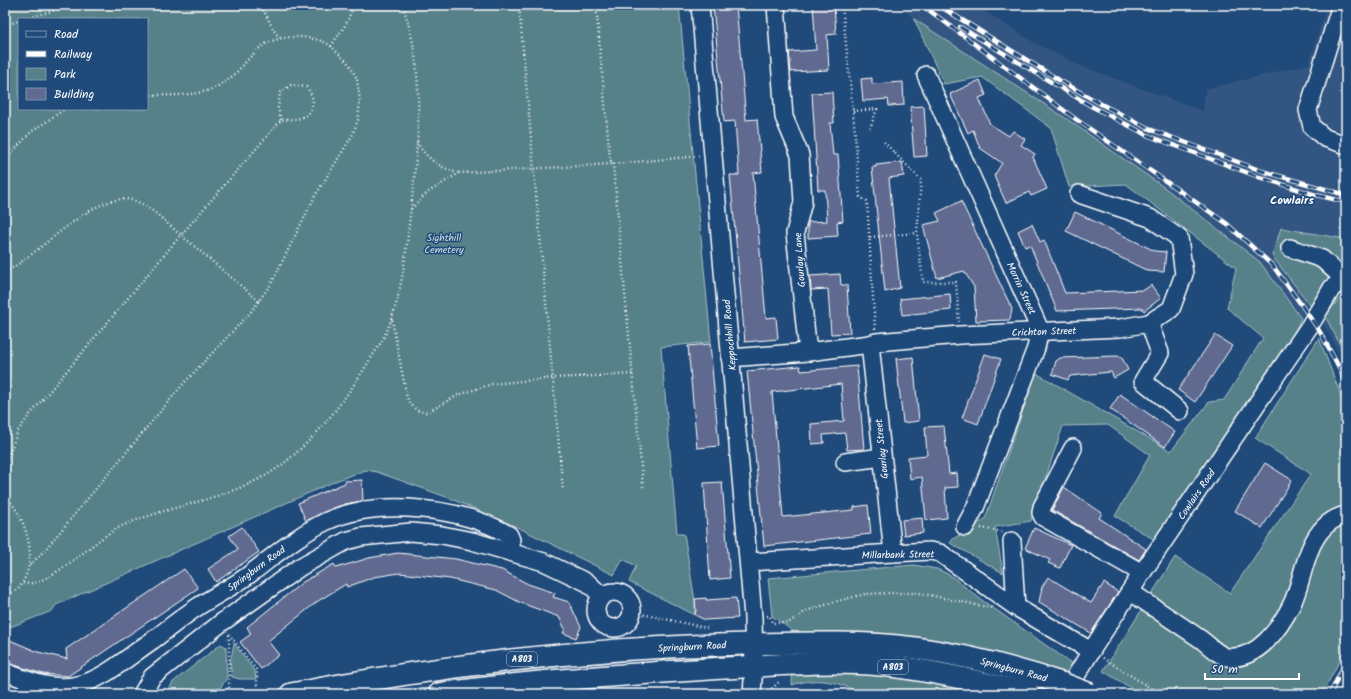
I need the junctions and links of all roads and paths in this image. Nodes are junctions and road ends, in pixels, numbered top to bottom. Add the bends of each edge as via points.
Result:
1 (70, 5) edge
2 (256, 5) edge
3 (354, 5) edge
4 (402, 5) edge
5 (519, 5) edge
6 (596, 5) edge
7 (700, 5) edge
8 (776, 5) edge
9 (842, 5) edge
10 (1341, 5) edge
11 (29, 18) edge
12 (18, 21) edge
13 (5, 25) edge
14 (282, 38) junction
15 (331, 46) junction
16 (926, 75) dead end
17 (148, 95) edge
18 (64, 110) edge
19 (853, 111) junction
20 (281, 120) junction
21 (870, 128) dead end
22 (417, 142) junction
23 (884, 142) dead end
24 (1346, 145) edge
25 (713, 155) junction
26 (5, 160) edge
27 (614, 164) junction
28 (535, 169) junction
29 (459, 174) junction
30 (1079, 194) dead end
31 (411, 209) junction
32 (918, 233) junction
33 (181, 235) junction
34 (870, 237) junction
35 (1290, 248) dead end
36 (5, 272) edge
37 (1345, 279) edge
38 (259, 301) junction
39 (392, 319) junction
40 (1149, 324) junction
41 (1040, 330) junction
42 (960, 334) junction
43 (873, 343) junction
44 (808, 352) junction
45 (730, 358) junction
46 (633, 374) junction
47 (554, 378) junction
48 (1180, 411) dead end
49 (1073, 448) dead end
50 (882, 457) junction
51 (845, 462) dead end
52 (5, 465) edge
53 (643, 487) dead end
54 (563, 491) dead end
55 (5, 492) edge
56 (1346, 515) edge
57 (965, 527) joint
58 (1012, 541) joint
59 (508, 550) junction
60 (893, 553) junction
61 (749, 562) junction
62 (30, 565) junction
63 (1142, 573) junction
64 (23, 583) junction
65 (1131, 592) junction
66 (5, 595) edge
67 (602, 596) junction
68 (1016, 607) junction
69 (632, 612) junction
70 (753, 617) junction
71 (225, 628) junction
72 (709, 628) dead end
73 (754, 644) junction
74 (1091, 651) junction
75 (754, 666) junction
76 (5, 672) edge
77 (1064, 689) edge
78 (142, 694) edge
79 (210, 694) edge
80 (257, 694) edge
81 (291, 694) edge
82 (439, 694) edge
83 (752, 694) edge
84 (1029, 694) edge
85 (1090, 694) edge
86 (1160, 694) edge

1 - 11 path
2 - 14 path via 267,14 274,32
3 - 15 path via 346,24
4 - 22 path via 413,46 418,104
5 - 28 path
6 - 27 path via 610,159
7 - 25 street, Keppochhill Road
8 - 44 street, Gourlay Lane via 784,117 800,155 803,202 795,233
9 - 19 path
10 - 24 street via 1308,110 1312,127 1325,138
12 - 13 path
14 - 15 path via 308,38
14 - 17 path via 262,45 228,80 216,88 192,93
15 - 38 path via 349,64 357,79 360,101 358,120 352,136 325,178 271,284
16 - 41 street, Morrin Street
18 - 26 path via 31,132
19 - 21 path via 877,109
19 - 34 path via 860,197 867,201
20 - 20 path via 300,119 310,112 313,107 313,96 306,87 292,85 283,89 278,103
20 - 33 path
22 - 29 path via 424,154 435,163
22 - 31 path
23 - 32 path via 921,180
25 - 27 path
25 - 45 street, Keppochhill Road
27 - 28 path
27 - 46 path
28 - 29 path
28 - 47 path
29 - 31 path via 427,192
30 - 40 street, Crichton Street via 1150,218 1179,238 1184,274 1171,309
31 - 39 path via 405,260
32 - 34 path
32 - 42 path via 923,282 956,282
33 - 36 path via 143,205 126,199 111,201 86,212 30,257
33 - 38 path
33 - 52 path via 28,417 18,431
34 - 43 path
35 - 37 street via 1322,259
37 - 63 street, Cowlairs Road via 1332,288 1302,338
38 - 62 path via 197,369
39 - 47 path via 404,385 410,404 417,411 428,412 463,392 492,384
39 - 64 path via 346,397 328,421 284,463 242,488 122,526 46,579 33,584
40 - 41 street, Crichton Street via 1120,328
40 - 48 street via 1160,353 1143,381
41 - 42 street, Crichton Street
41 - 57 street via 1036,348 975,508
42 - 43 street, Crichton Street
43 - 44 street, Crichton Street
43 - 50 street, Gourlay Street
44 - 45 street, Crichton Street
45 - 61 street, Keppochhill Road
46 - 47 path
46 - 53 path
47 - 54 path
49 - 63 street via 1042,507 1043,517
50 - 51 street
50 - 60 street, Gourlay Street
55 - 62 path via 18,513 26,534
56 - 65 street via 1336,517 1314,541 1292,604 1275,631 1258,649 1242,656 1226,657 1215,651
57 - 58 path via 1003,532
58 - 68 street
59 - 67 street via 540,560 588,583
59 - 71 street via 468,540 399,532 346,541 310,560
59 - 76 street, Springburn Road via 511,540 509,535 470,518 415,509 356,512 327,521 309,531 90,681 70,686 49,686
60 - 61 street, Millarbank Street
60 - 68 street, Millarbank Street via 940,553
61 - 70 street, Keppochhill Road
62 - 64 path
63 - 65 street, Cowlairs Road
64 - 66 path via 16,591
65 - 74 street, Cowlairs Road
67 - 69 street via 611,592 622,593 629,600
67 - 69 street via 596,607 596,614 608,627 621,626 630,618
68 - 70 path via 986,608 919,593 900,592 865,594 838,601 806,611 788,623 772,623 770,616
68 - 74 street, Millarbank Street
69 - 72 path
70 - 73 street, Keppochhill Road
71 - 78 street via 152,677
71 - 79 path via 229,689
71 - 80 path via 257,671
73 - 75 street, Keppochhill Road
73 - 77 main road, Springburn Road / A803 via 854,643 915,648 1003,665
73 - 81 main road, Springburn Road / A803 via 582,652 436,669
74 - 77 street, Cowlairs Road
74 - 86 path
75 - 82 main road, Springburn Road / A803 via 578,678
75 - 83 street, Keppochhill Road
75 - 84 main road, Springburn Road / A803 via 882,666 947,676
77 - 85 main road, Springburn Road / A803, bridge

